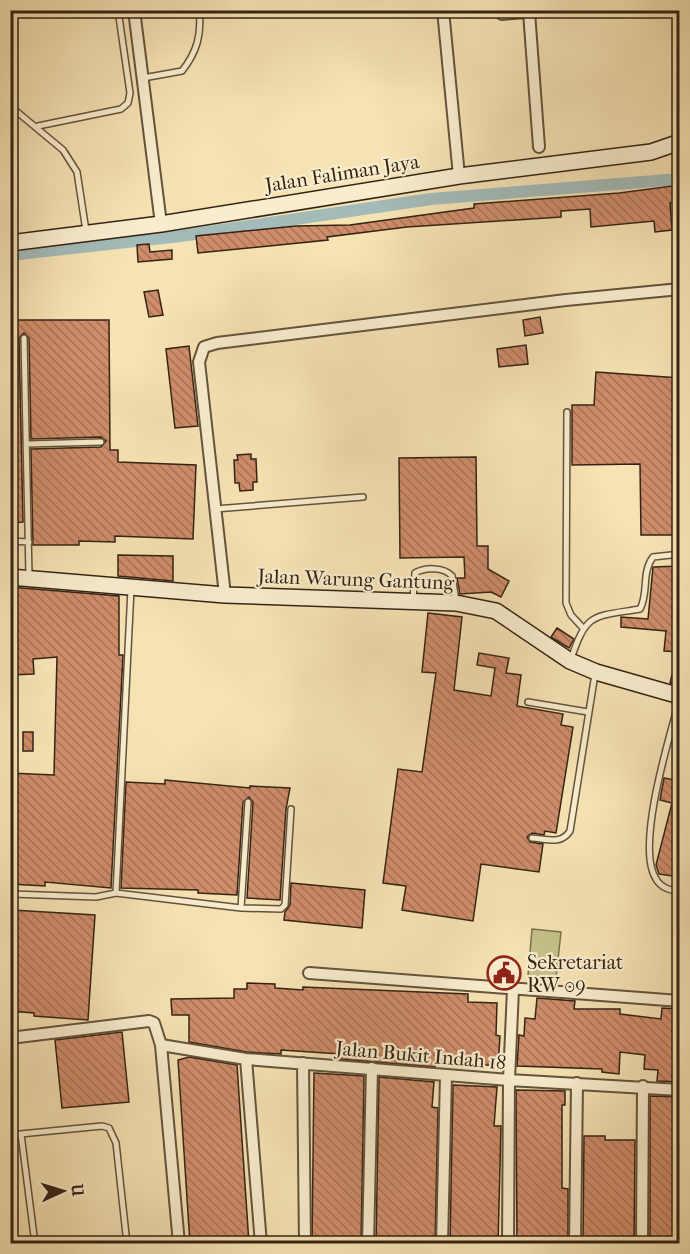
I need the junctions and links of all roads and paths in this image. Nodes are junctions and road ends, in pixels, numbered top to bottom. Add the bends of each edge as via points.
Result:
1 (118, 10) edge
2 (134, 10) edge
3 (200, 10) edge
4 (443, 10) edge
5 (496, 10) edge
6 (549, 10) edge
7 (530, 12) edge
8 (143, 78) junction
9 (10, 106) edge
10 (38, 126) junction
11 (680, 142) edge
12 (539, 147) dead end
13 (459, 176) junction
14 (160, 224) junction
15 (87, 234) junction
16 (10, 243) edge
17 (680, 289) edge
18 (24, 338) dead end
19 (567, 412) dead end
20 (101, 442) dead end
21 (27, 444) junction
22 (363, 497) dead end
23 (215, 509) junction
24 (10, 541) edge
25 (29, 542) junction
26 (680, 554) edge
27 (10, 577) edge
28 (29, 578) junction
29 (131, 588) junction
30 (225, 595) junction
31 (412, 602) junction
32 (456, 603) junction
33 (583, 628) junction
34 (570, 661) junction
35 (596, 672) junction
36 (680, 697) edge
37 (528, 702) dead end
38 (588, 712) junction
39 (248, 802) dead end
40 (291, 809) dead end
41 (532, 838) dead end
42 (680, 892) edge
43 (116, 893) junction
44 (12, 894) edge
45 (241, 908) junction
46 (309, 973) dead end
47 (513, 989) junction
48 (680, 1001) edge
49 (10, 1038) edge
50 (161, 1045) junction
51 (246, 1059) junction
52 (303, 1063) junction
53 (372, 1068) junction
54 (446, 1075) junction
55 (509, 1080) junction
56 (577, 1083) junction
57 (643, 1086) junction
58 (680, 1090) edge
59 (21, 1134) junction
60 (10, 1135) edge
61 (35, 1244) edge
62 (127, 1244) edge
63 (179, 1244) edge
64 (261, 1244) edge
65 (305, 1244) edge
66 (368, 1244) edge
67 (442, 1244) edge
68 (508, 1244) edge
69 (575, 1244) edge
70 (642, 1244) edge

1 - 10 lane via 129,104
2 - 8 street
3 - 8 lane via 201,32 192,58 182,71
4 - 13 street
5 - 7 street via 502,14
6 - 7 street
7 - 12 street
8 - 14 street
9 - 10 lane
10 - 15 lane via 63,150 77,172
11 - 13 street, Jalan Faliman Jaya via 651,152
13 - 14 street, Jalan Faliman Jaya
14 - 15 street, Jalan Faliman Jaya
15 - 16 street, Jalan Faliman Jaya
17 - 23 street via 204,347 200,354
18 - 21 lane
19 - 33 lane via 566,603
20 - 21 lane
21 - 25 lane
22 - 23 lane
23 - 30 street
24 - 25 lane
25 - 28 lane
26 - 33 lane via 653,557 647,565 640,609 590,619
27 - 28 street, Jalan Warung Gantung
28 - 29 street, Jalan Warung Gantung
29 - 30 street, Jalan Warung Gantung
29 - 43 lane
30 - 31 street, Jalan Warung Gantung
31 - 32 street, Jalan Warung Gantung
31 - 32 lane via 415,573 444,570 452,576
32 - 34 street, Jalan Warung Gantung via 496,611
33 - 34 lane
34 - 35 street, Jalan Warung Gantung
35 - 36 street, Jalan Warung Gantung
35 - 38 lane
36 - 42 lane via 650,821 653,872 667,889
37 - 38 lane
38 - 41 lane via 570,831 559,841
39 - 45 lane
40 - 45 lane via 285,906 274,910
43 - 44 lane via 96,897
43 - 45 lane
46 - 47 street
47 - 48 street
47 - 55 street
49 - 50 street via 149,1021 157,1029
50 - 51 street, Jalan Bukit Indah 18
50 - 63 street
51 - 52 street, Jalan Bukit Indah 18
51 - 64 street
52 - 53 street, Jalan Bukit Indah 18
52 - 65 street
53 - 54 street, Jalan Bukit Indah 18
53 - 66 street
54 - 55 street, Jalan Bukit Indah 18
54 - 67 street
55 - 56 street, Jalan Bukit Indah 18
55 - 68 street
56 - 57 street, Jalan Bukit Indah 18
56 - 69 street
57 - 58 street, Jalan Bukit Indah 18
57 - 70 street
59 - 60 lane
59 - 61 lane
59 - 62 lane via 109,1128 116,1143

